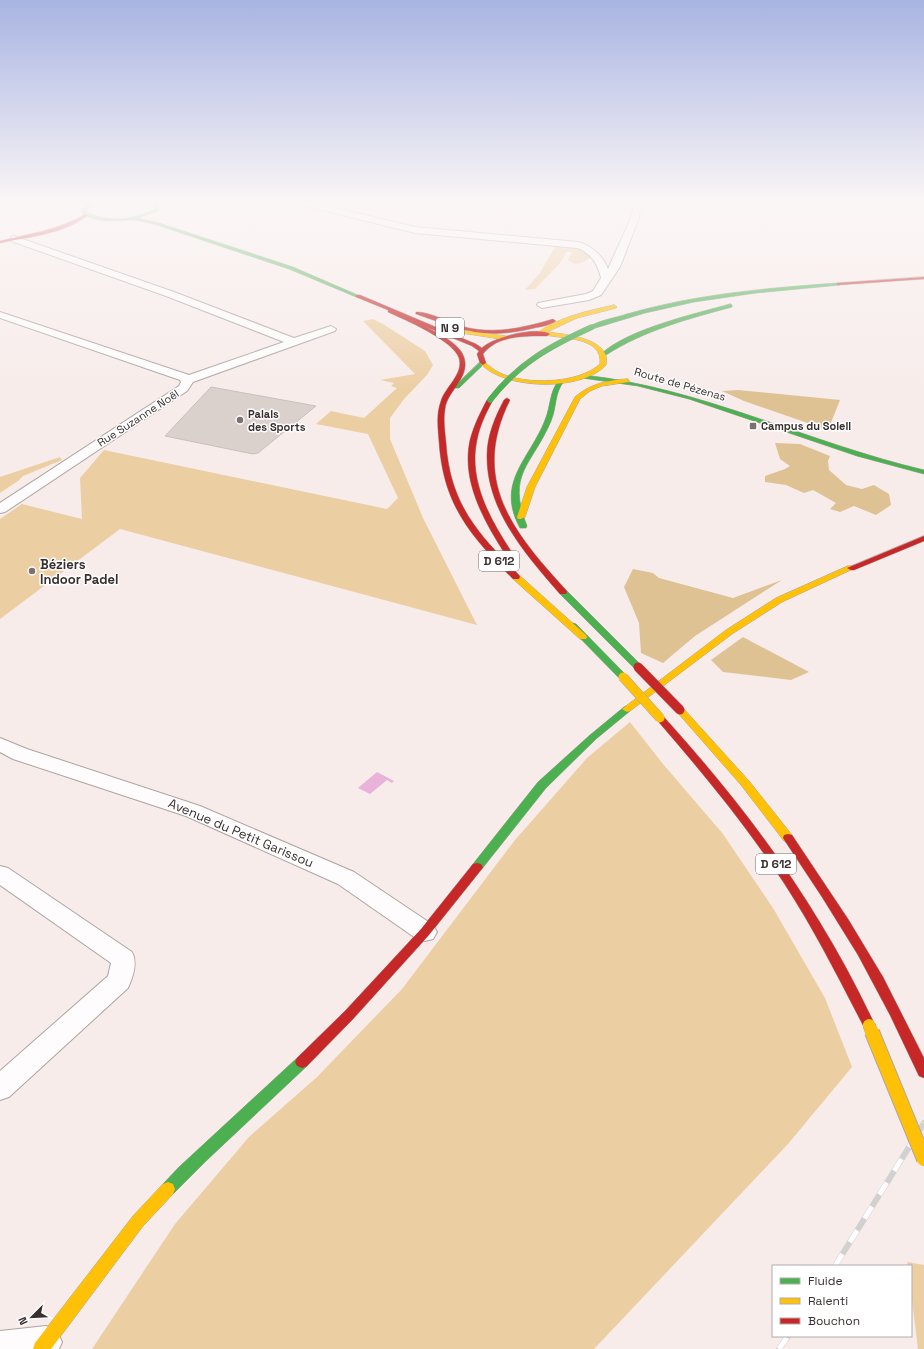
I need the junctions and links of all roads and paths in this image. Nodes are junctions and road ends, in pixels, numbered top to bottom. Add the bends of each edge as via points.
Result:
1 (85, 264) edge
2 (280, 264) edge
3 (294, 264) edge
4 (601, 264) edge
5 (616, 264) edge
6 (606, 278) junction
7 (924, 278) edge
8 (866, 282) junction
9 (924, 283) edge
10 (882, 286) junction
11 (788, 298) dead end
12 (637, 304) dead end
13 (740, 304) dead end
14 (542, 305) dead end
15 (622, 306) dead end
16 (393, 309) junction
17 (601, 310) junction
18 (0, 315) edge
19 (331, 329) dead end
20 (539, 334) junction
21 (506, 338) junction
22 (294, 342) junction
23 (482, 351) junction
24 (604, 354) junction
25 (482, 363) junction
26 (542, 364) dead end
27 (609, 369) junction
28 (531, 374) dead end
29 (584, 377) junction
30 (186, 380) junction
31 (561, 381) junction
32 (627, 381) junction
33 (768, 423) junction
34 (441, 429) junction
35 (895, 466) junction
36 (924, 472) edge
37 (924, 478) edge
38 (0, 509) edge
39 (520, 520) junction
40 (924, 538) edge
41 (541, 568) junction
42 (583, 637) junction
43 (0, 744) edge
44 (0, 874) edge
45 (425, 932) junction
46 (924, 1072) edge
47 (0, 1088) edge
48 (924, 1159) edge
49 (44, 1346) edge
50 (0, 1347) edge

1 - 22 street
2 - 16 main road, N 9
3 - 16 main road, N 9
4 - 6 street
5 - 6 street
6 - 14 street via 597,293 589,297
7 - 8 main road, D 612
8 - 12 main road, D 612 via 753,288
8 - 42 main road, D 612, bridge via 702,298 637,312 592,327 552,345 506,379 490,400 477,425 471,458 473,484 482,510 515,563
9 - 10 main road
10 - 11 main road
10 - 26 main road via 703,304 645,317 603,331 558,353
13 - 24 main road via 637,336 616,345
15 - 17 main road
16 - 17 main road via 466,329 492,332 526,330 580,312
16 - 21 main road, N 9 via 459,332
16 - 23 main road, N 9 via 474,345
16 - 34 main road, D 612 via 452,345 462,357 462,370 442,404
17 - 20 main road via 558,322
18 - 30 street, Rue Suzanne Noël
19 - 22 street
20 - 21 main road
20 - 24 main road via 578,339 595,346
21 - 23 main road via 490,344
22 - 30 street
23 - 25 main road
24 - 27 main road
25 - 31 main road via 495,373 514,379
25 - 34 main road via 456,389 448,403
27 - 29 main road
27 - 33 main road, Route de Pézenas via 703,397
28 - 41 main road, D 612 via 514,390 497,418 492,435 490,464 493,484 510,524
29 - 31 main road
29 - 32 main road, Route de Pézenas
30 - 38 street, Rue Suzanne Noël via 183,388
31 - 39 main road, D 612 via 552,390 548,420 514,485
32 - 33 main road, Route de Pézenas
32 - 39 main road via 596,385 585,390 577,398 531,487
33 - 35 main road, Route de Pézenas
34 - 42 main road, D 612 via 440,447 448,480 453,497 463,514 503,565 536,598
35 - 36 main road, Route de Pézenas
35 - 37 main road, Route de Pézenas
39 - 41 main road, D 612
40 - 45 main road via 779,600 728,632 636,702 593,737 542,785
41 - 46 main road, D 612, bridge via 680,710 746,785 783,832 812,872 885,992
42 - 48 main road, D 612, bridge via 714,778 786,878 822,936 869,1025
43 - 45 street, Avenue du Petit Garissou via 20,754 193,811 346,878
44 - 47 street via 124,959 119,981
45 - 49 main road via 349,1015 271,1092 198,1158 138,1222
49 - 50 street

